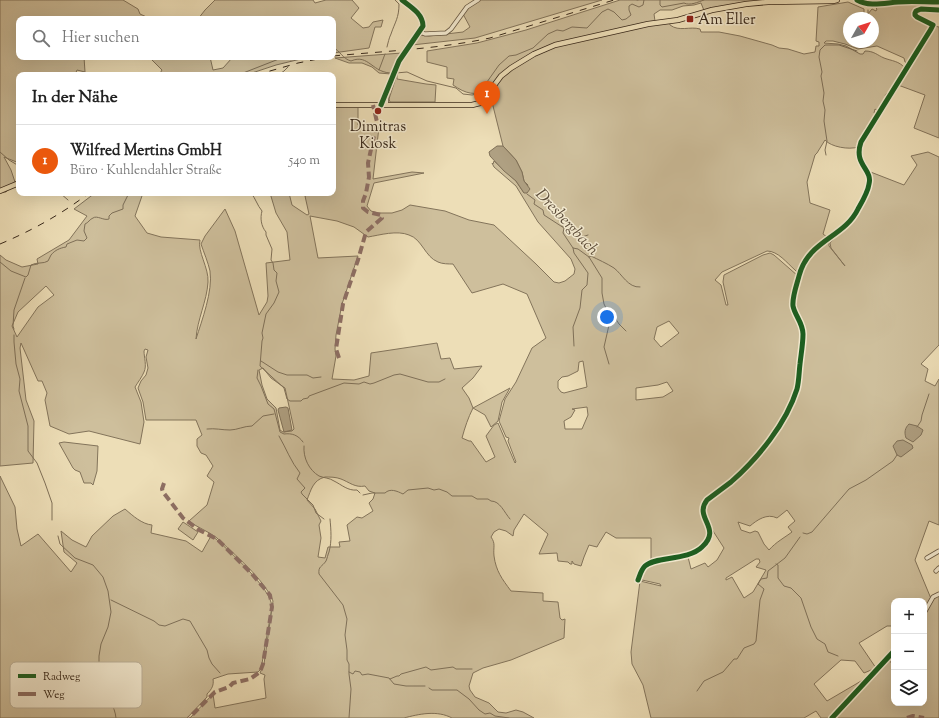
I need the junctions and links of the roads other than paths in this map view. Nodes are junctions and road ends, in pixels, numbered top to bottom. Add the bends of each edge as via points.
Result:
1 (402, 0) edge
2 (478, 0) edge
3 (837, 0) edge
4 (857, 0) edge
5 (939, 2) edge
6 (939, 10) edge
7 (420, 32) junction
8 (336, 105) edge
9 (384, 105) junction
10 (16, 184) edge
11 (0, 191) edge
12 (939, 551) edge
13 (928, 558) dead end
14 (939, 568) edge
15 (936, 571) dead end
16 (638, 580) dead end
17 (939, 594) edge
18 (927, 608) edge
19 (891, 654) edge
20 (832, 718) edge

1 - 7 street via 421,18 423,24
2 - 7 street via 467,7 446,33
3 - 9 main road via 746,4 555,45 511,68 501,76 482,101 472,105
4 - 5 street via 869,4
6 - 16 street via 916,11 915,16 933,24 931,29 861,142 858,153 868,173 869,184 857,211 853,218 808,255 803,265 793,302 803,326 802,342 797,387 787,412 768,443 731,482 704,504 702,509 711,531 703,547 688,555 649,563 643,568
7 - 9 street via 397,65
8 - 9 main road
10 - 11 main road
12 - 13 street
14 - 15 street
17 - 18 street via 933,597
19 - 20 street

